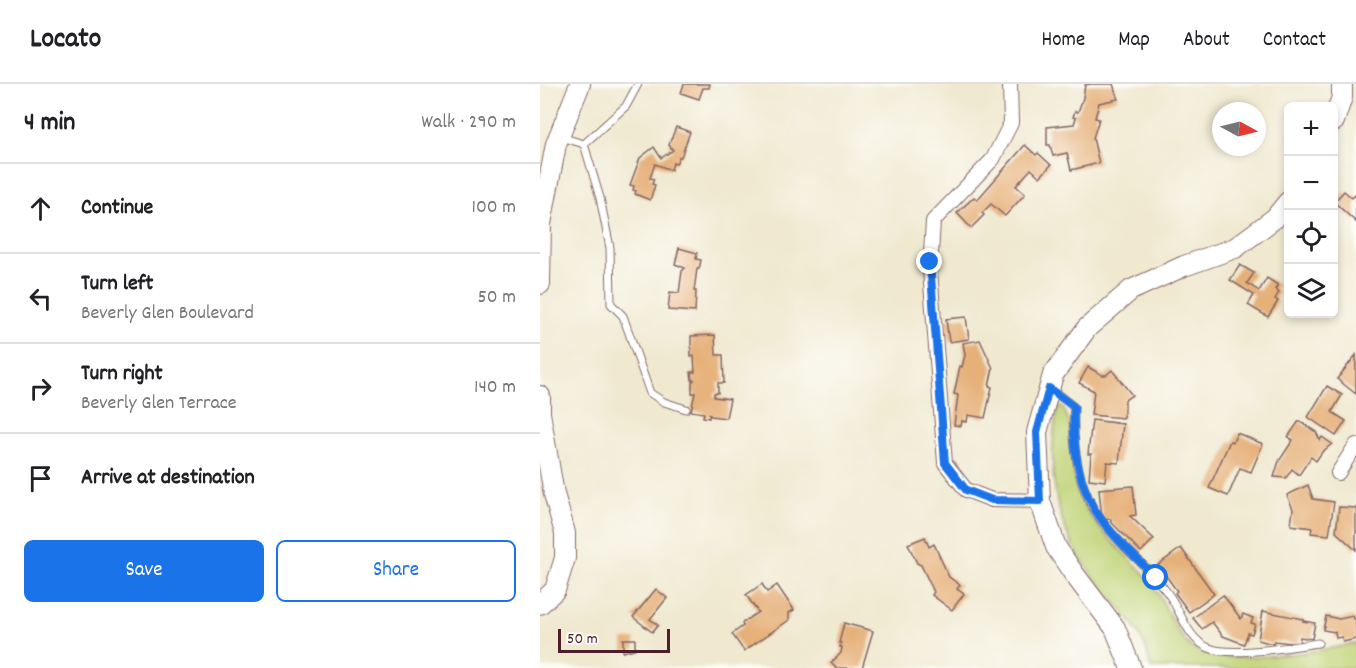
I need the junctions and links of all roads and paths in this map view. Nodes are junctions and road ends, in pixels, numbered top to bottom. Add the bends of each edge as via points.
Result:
1 (580, 84) edge
2 (638, 84) edge
3 (1010, 84) edge
4 (1342, 84) edge
5 (1338, 109) edge
6 (558, 137) junction
7 (584, 144) junction
8 (1284, 207) edge
9 (540, 284) edge
10 (1049, 388) junction
11 (540, 396) edge
12 (686, 409) dead end
13 (1356, 445) edge
14 (1338, 473) dead end
15 (1040, 501) junction
16 (540, 604) edge
17 (1318, 643) dead end
18 (1131, 668) edge

1 - 6 main road
2 - 7 lane via 626,106
3 - 15 street via 1011,123 993,159 933,221 930,270 945,463 966,490 992,500
4 - 5 main road
6 - 7 lane
6 - 9 main road via 541,224
7 - 12 lane via 610,248 611,304 623,316 650,393
8 - 10 main road via 1235,248 1131,290 1087,328 1053,375
10 - 15 main road via 1037,432
10 - 17 lane via 1074,407 1080,478 1092,505 1104,524 1170,596 1198,643 1232,651
11 - 16 main road via 565,533 565,558 555,590
13 - 14 street
15 - 18 main road via 1056,547 1115,627

